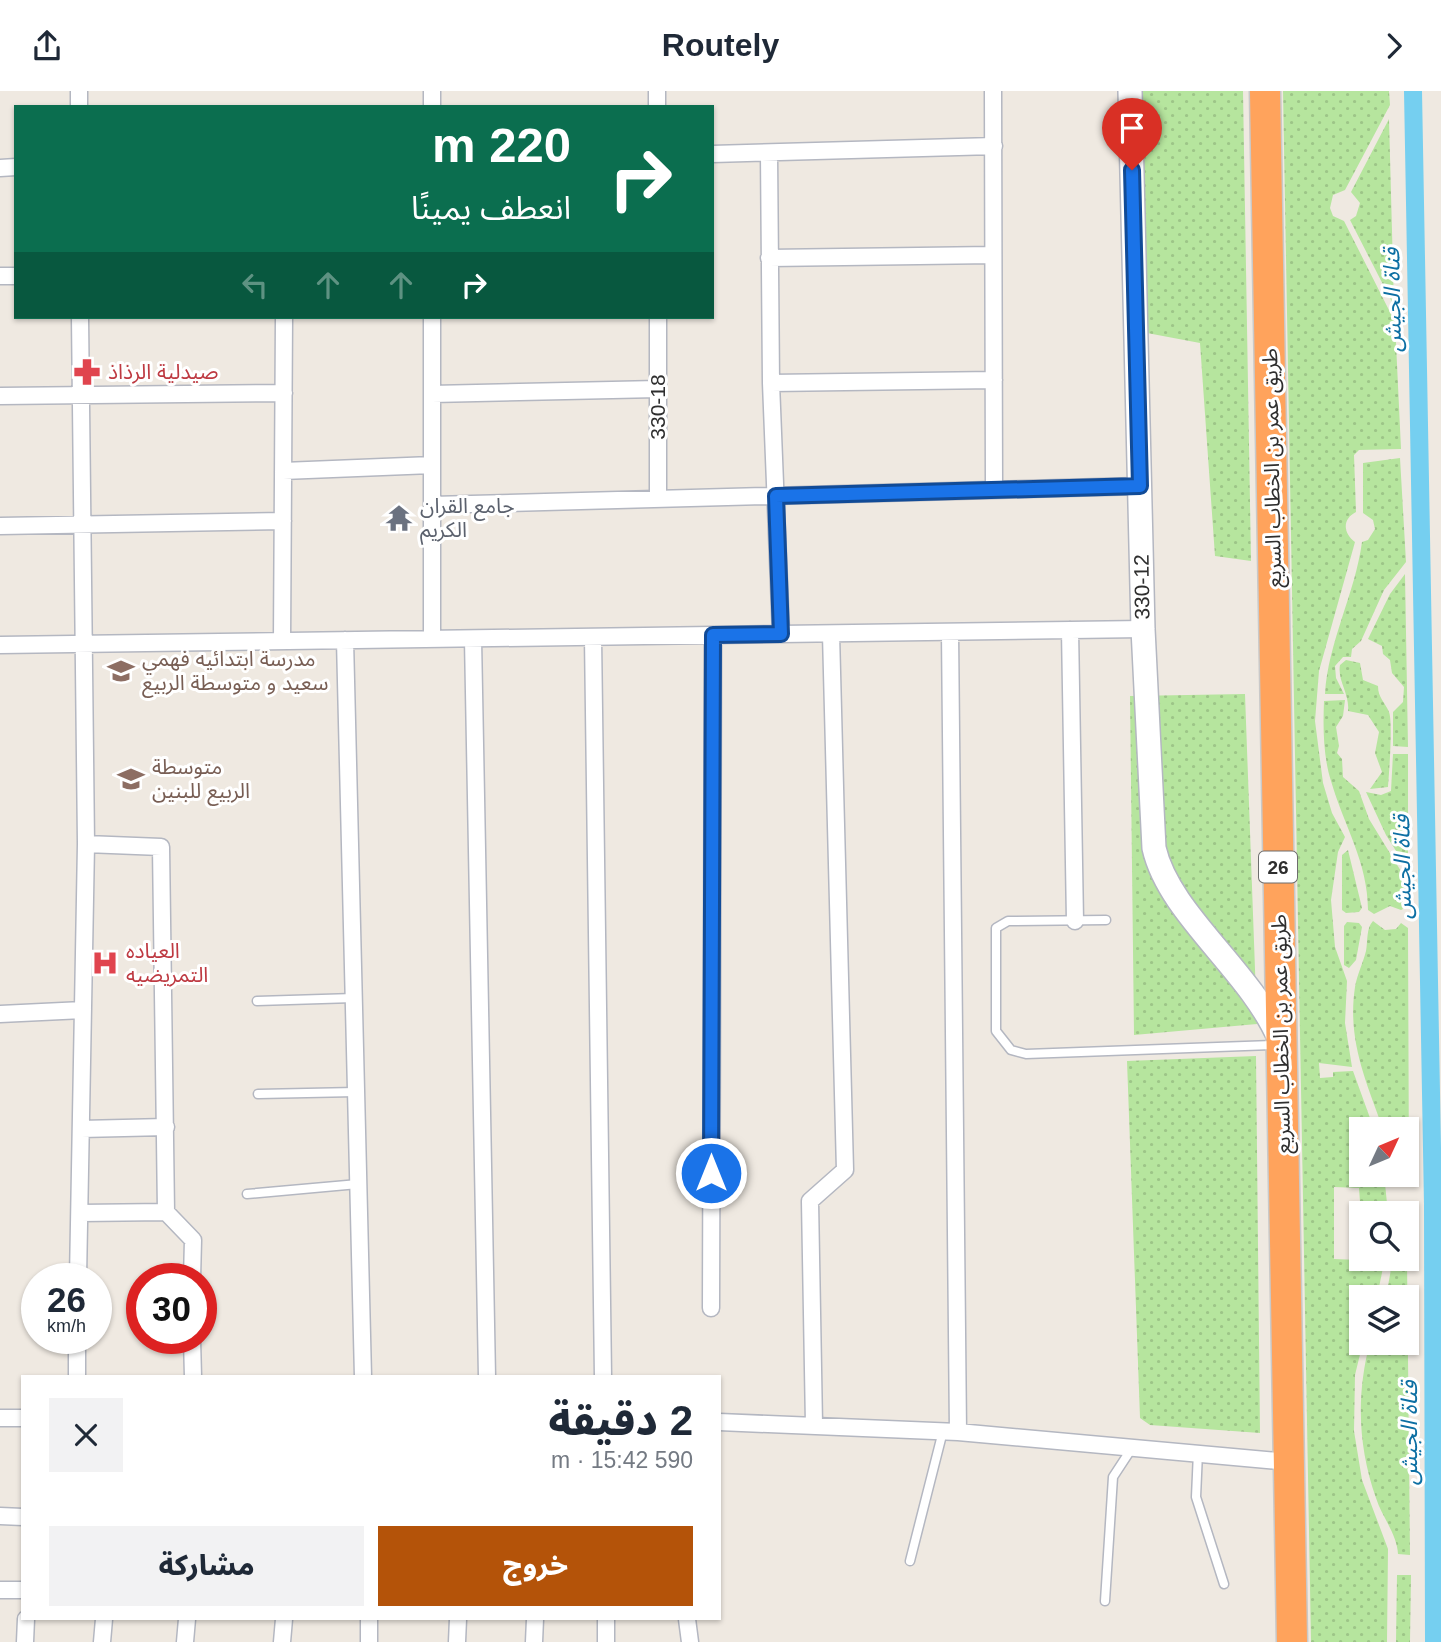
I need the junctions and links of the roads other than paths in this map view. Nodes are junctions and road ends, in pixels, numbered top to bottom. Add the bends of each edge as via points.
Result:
1 (993, 91) edge
2 (1130, 91) edge
3 (1265, 91) edge
4 (994, 146) junction
5 (769, 154) junction
6 (714, 155) edge
7 (993, 255) junction
8 (769, 258) junction
9 (80, 319) edge
10 (284, 319) edge
11 (432, 319) edge
12 (657, 319) edge
13 (994, 380) junction
14 (771, 383) junction
15 (658, 389) junction
16 (80, 393) junction
17 (284, 393) junction
18 (432, 394) junction
19 (0, 396) edge
20 (432, 465) junction
21 (284, 471) junction
22 (1140, 486) junction
23 (995, 490) junction
24 (776, 496) junction
25 (658, 497) junction
26 (432, 505) junction
27 (283, 521) junction
28 (81, 525) junction
29 (0, 526) edge
30 (1143, 629) junction
31 (1070, 630) junction
32 (950, 632) junction
33 (831, 633) junction
34 (781, 634) junction
35 (713, 635) junction
36 (593, 637) junction
37 (432, 639) junction
38 (474, 639) junction
39 (345, 640) junction
40 (282, 641) junction
41 (82, 644) junction
42 (0, 645) edge
43 (86, 844) junction
44 (1106, 920) dead end
45 (1075, 921) junction
46 (354, 998) junction
47 (257, 1001) dead end
48 (83, 1010) junction
49 (0, 1014) edge
50 (1281, 1044) junction
51 (356, 1092) junction
52 (258, 1094) dead end
53 (166, 1127) junction
54 (81, 1129) junction
55 (358, 1184) junction
56 (247, 1194) dead end
57 (166, 1212) junction
58 (80, 1213) junction
59 (78, 1263) edge
60 (192, 1263) edge
61 (711, 1308) dead end
62 (77, 1354) edge
63 (192, 1354) edge
64 (77, 1375) edge
65 (193, 1375) edge
66 (363, 1375) edge
67 (487, 1375) edge
68 (603, 1375) edge
69 (21, 1417) edge
70 (0, 1418) edge
71 (721, 1422) edge
72 (814, 1425) junction
73 (951, 1431) junction
74 (1134, 1446) junction
75 (1198, 1452) junction
76 (1289, 1462) junction
77 (0, 1516) edge
78 (21, 1517) edge
79 (910, 1561) dead end
80 (1224, 1584) dead end
81 (0, 1590) edge
82 (21, 1590) edge
83 (1105, 1601) dead end
84 (26, 1620) edge
85 (104, 1620) edge
86 (187, 1620) edge
87 (284, 1620) edge
88 (369, 1620) edge
89 (458, 1620) edge
90 (535, 1620) edge
91 (606, 1620) edge
92 (687, 1620) edge
93 (25, 1642) edge
94 (102, 1642) edge
95 (185, 1642) edge
96 (282, 1642) edge
97 (369, 1642) edge
98 (457, 1642) edge
99 (534, 1642) edge
100 (606, 1642) edge
101 (690, 1642) edge
102 (1293, 1642) edge

1 - 4 street
2 - 22 street, 330-12
3 - 50 highway, طريق عمر بن الخطاب السريع / 26
4 - 5 street
4 - 7 street
5 - 6 street
5 - 8 street
7 - 8 street
7 - 13 street
8 - 14 street
9 - 16 street
10 - 17 street
11 - 18 street
12 - 15 street, 330-18
13 - 14 street
13 - 23 street
14 - 24 street
15 - 18 street
15 - 25 street, 330-18
16 - 17 street
16 - 19 street
16 - 28 street
17 - 21 street
18 - 20 street
20 - 21 street
20 - 26 street
21 - 27 street
22 - 23 street
22 - 30 street, 330-12
23 - 24 street
24 - 25 street
24 - 34 street
25 - 26 street
26 - 37 street
27 - 28 street
27 - 40 street
28 - 29 street
28 - 41 street
30 - 31 street
30 - 50 street, 330-12 via 1156,859 1172,891 1255,992
31 - 32 street
31 - 45 street
32 - 33 street
32 - 73 street
33 - 34 street
33 - 72 street via 845,1170 810,1201
34 - 35 street
35 - 36 street
35 - 61 street
36 - 38 street
36 - 68 street
37 - 38 street
37 - 39 street
38 - 67 street
39 - 40 street
39 - 46 street
40 - 41 street
41 - 42 street
41 - 43 street
43 - 48 street
43 - 53 street via 161,847
44 - 45 lane
45 - 50 lane via 1008,921 996,928 996,1031 1011,1050
46 - 47 lane
46 - 51 street
48 - 49 street
48 - 54 street
50 - 76 highway, طريق عمر بن الخطاب السريع / 26
51 - 52 lane
51 - 55 street
53 - 54 street
53 - 57 street
54 - 58 street
55 - 56 lane
55 - 66 street
57 - 58 street
57 - 60 street via 193,1240
58 - 59 street
62 - 64 street
63 - 65 street
69 - 70 street
71 - 72 street
72 - 73 street
73 - 74 street
73 - 79 lane
74 - 75 street
74 - 83 lane via 1113,1478
75 - 76 street
75 - 80 lane via 1196,1497
76 - 102 highway, طريق عمر بن الخطاب السريع / 26
77 - 78 street
81 - 82 street
84 - 93 street
85 - 94 street
86 - 95 street
87 - 96 street
88 - 97 street
89 - 98 street
90 - 99 street
91 - 100 street
92 - 101 street

